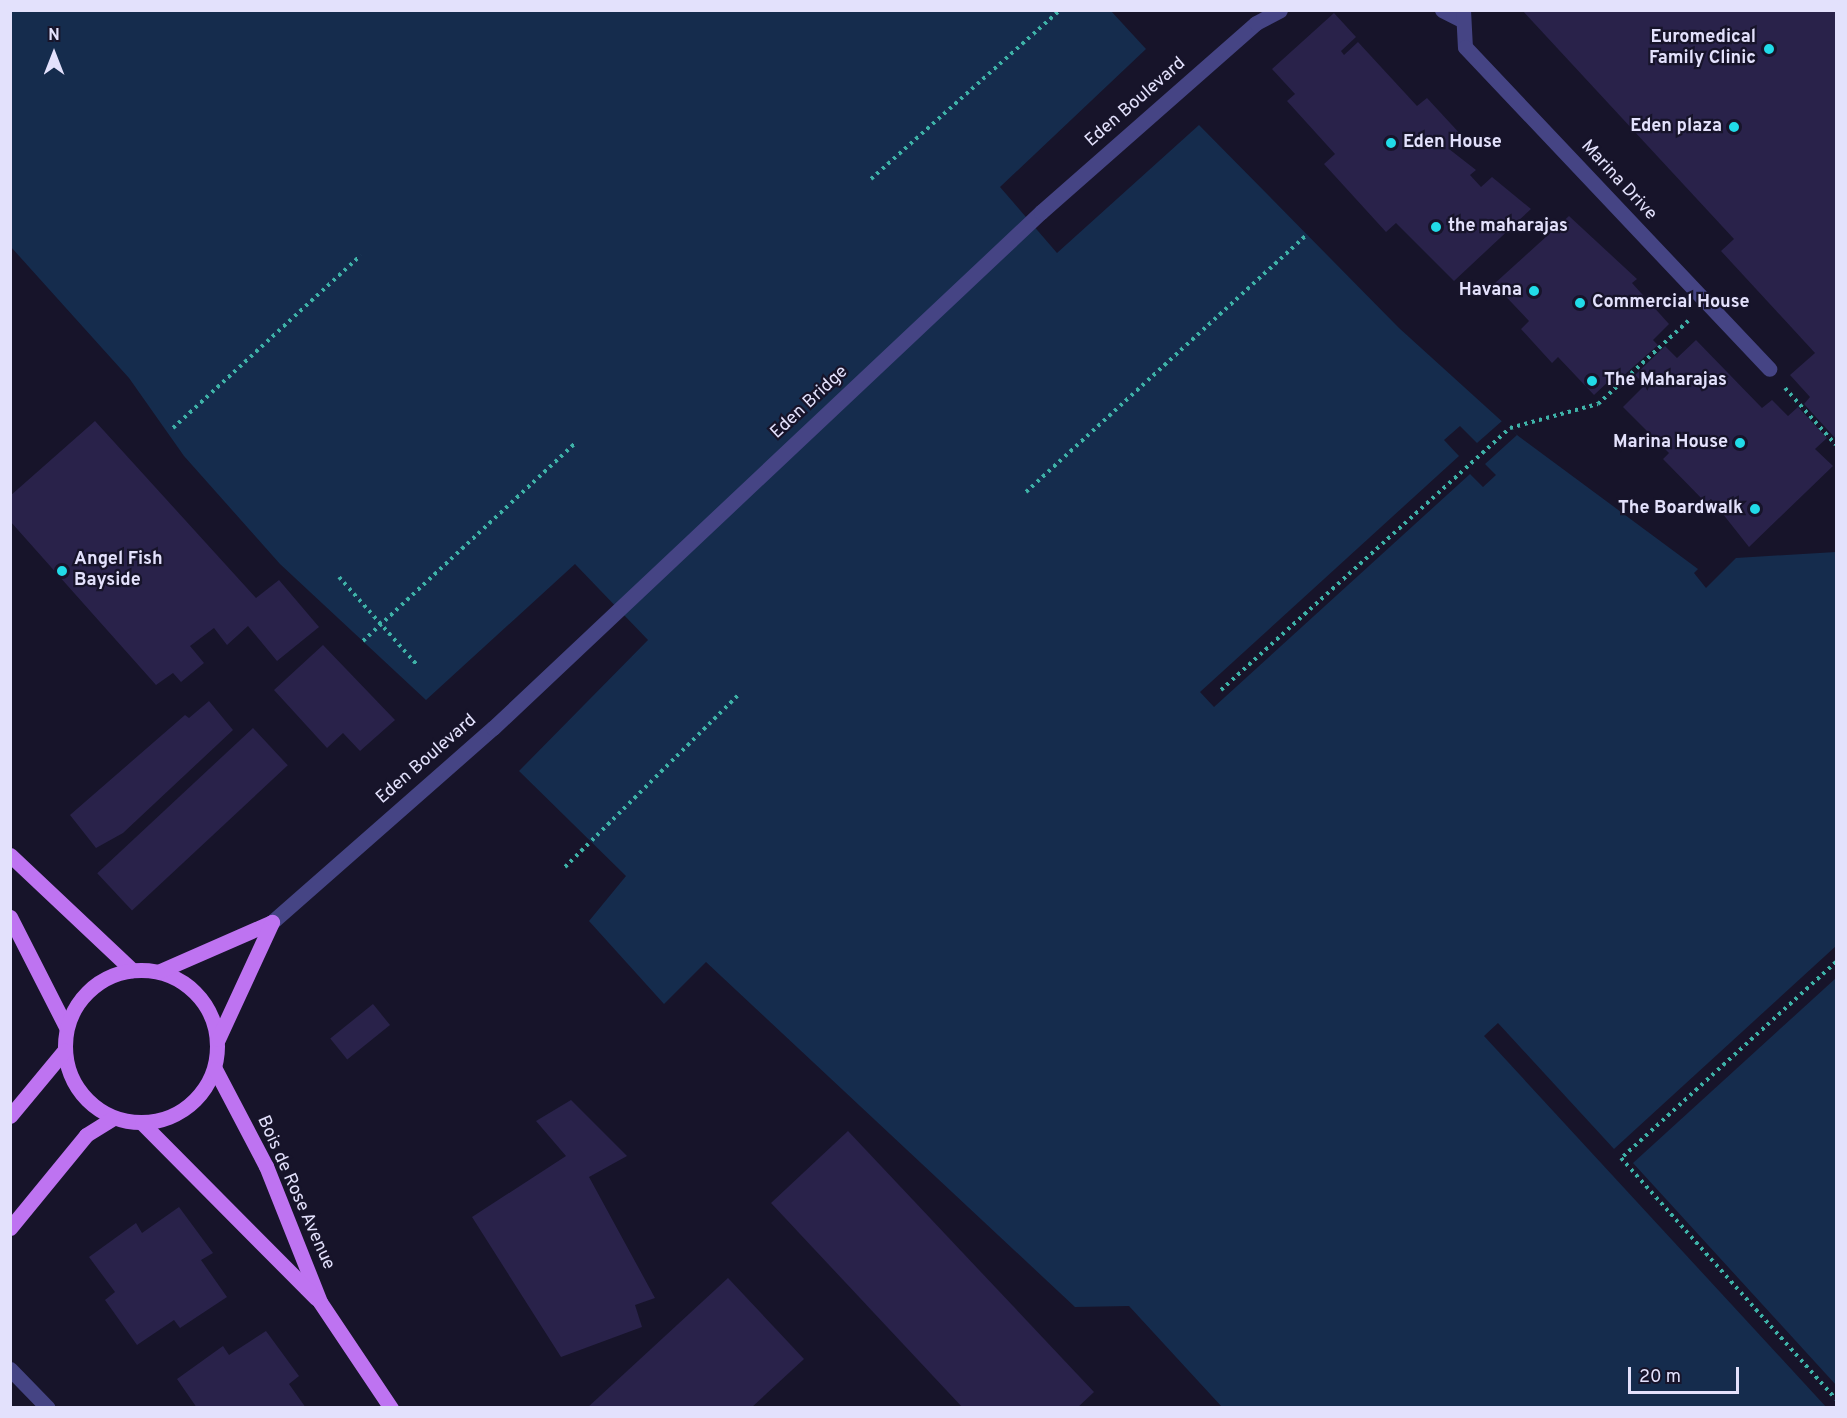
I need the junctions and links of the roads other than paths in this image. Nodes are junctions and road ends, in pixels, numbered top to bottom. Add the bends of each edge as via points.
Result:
1 (1280, 10) edge
2 (1442, 10) edge
3 (1461, 15) edge
4 (1260, 17) edge
5 (1041, 212) joint
6 (1768, 369) road end
7 (604, 623) joint
8 (10, 855) edge
9 (10, 917) edge
10 (272, 922) junction
11 (132, 970) junction
12 (160, 971) junction
13 (66, 1027) junction
14 (218, 1039) junction
15 (64, 1051) junction
16 (215, 1069) junction
17 (10, 1116) edge
18 (113, 1118) junction
19 (142, 1123) junction
20 (10, 1227) edge
21 (320, 1302) junction
22 (10, 1368) edge
23 (48, 1407) edge
24 (391, 1407) edge

1 - 4 street, Eden Boulevard
2 - 3 street
3 - 6 street, Marina Drive via 1465,47
4 - 5 street, Eden Boulevard
5 - 7 street, Eden Bridge
7 - 10 street, Eden Boulevard
8 - 11 main road
9 - 13 main road
10 - 12 main road
10 - 14 main road
11 - 12 main road
11 - 13 main road via 90,988
12 - 14 main road via 177,978 206,1003
13 - 15 main road
14 - 16 main road
15 - 17 main road
15 - 18 main road via 79,1091
16 - 19 main road via 187,1107
16 - 21 main road, Bois de Rose Avenue via 266,1166
18 - 19 main road
18 - 20 main road via 86,1135
19 - 21 main road, Bois de Rose Avenue
21 - 24 main road, Bois de Rose Avenue
22 - 23 street

